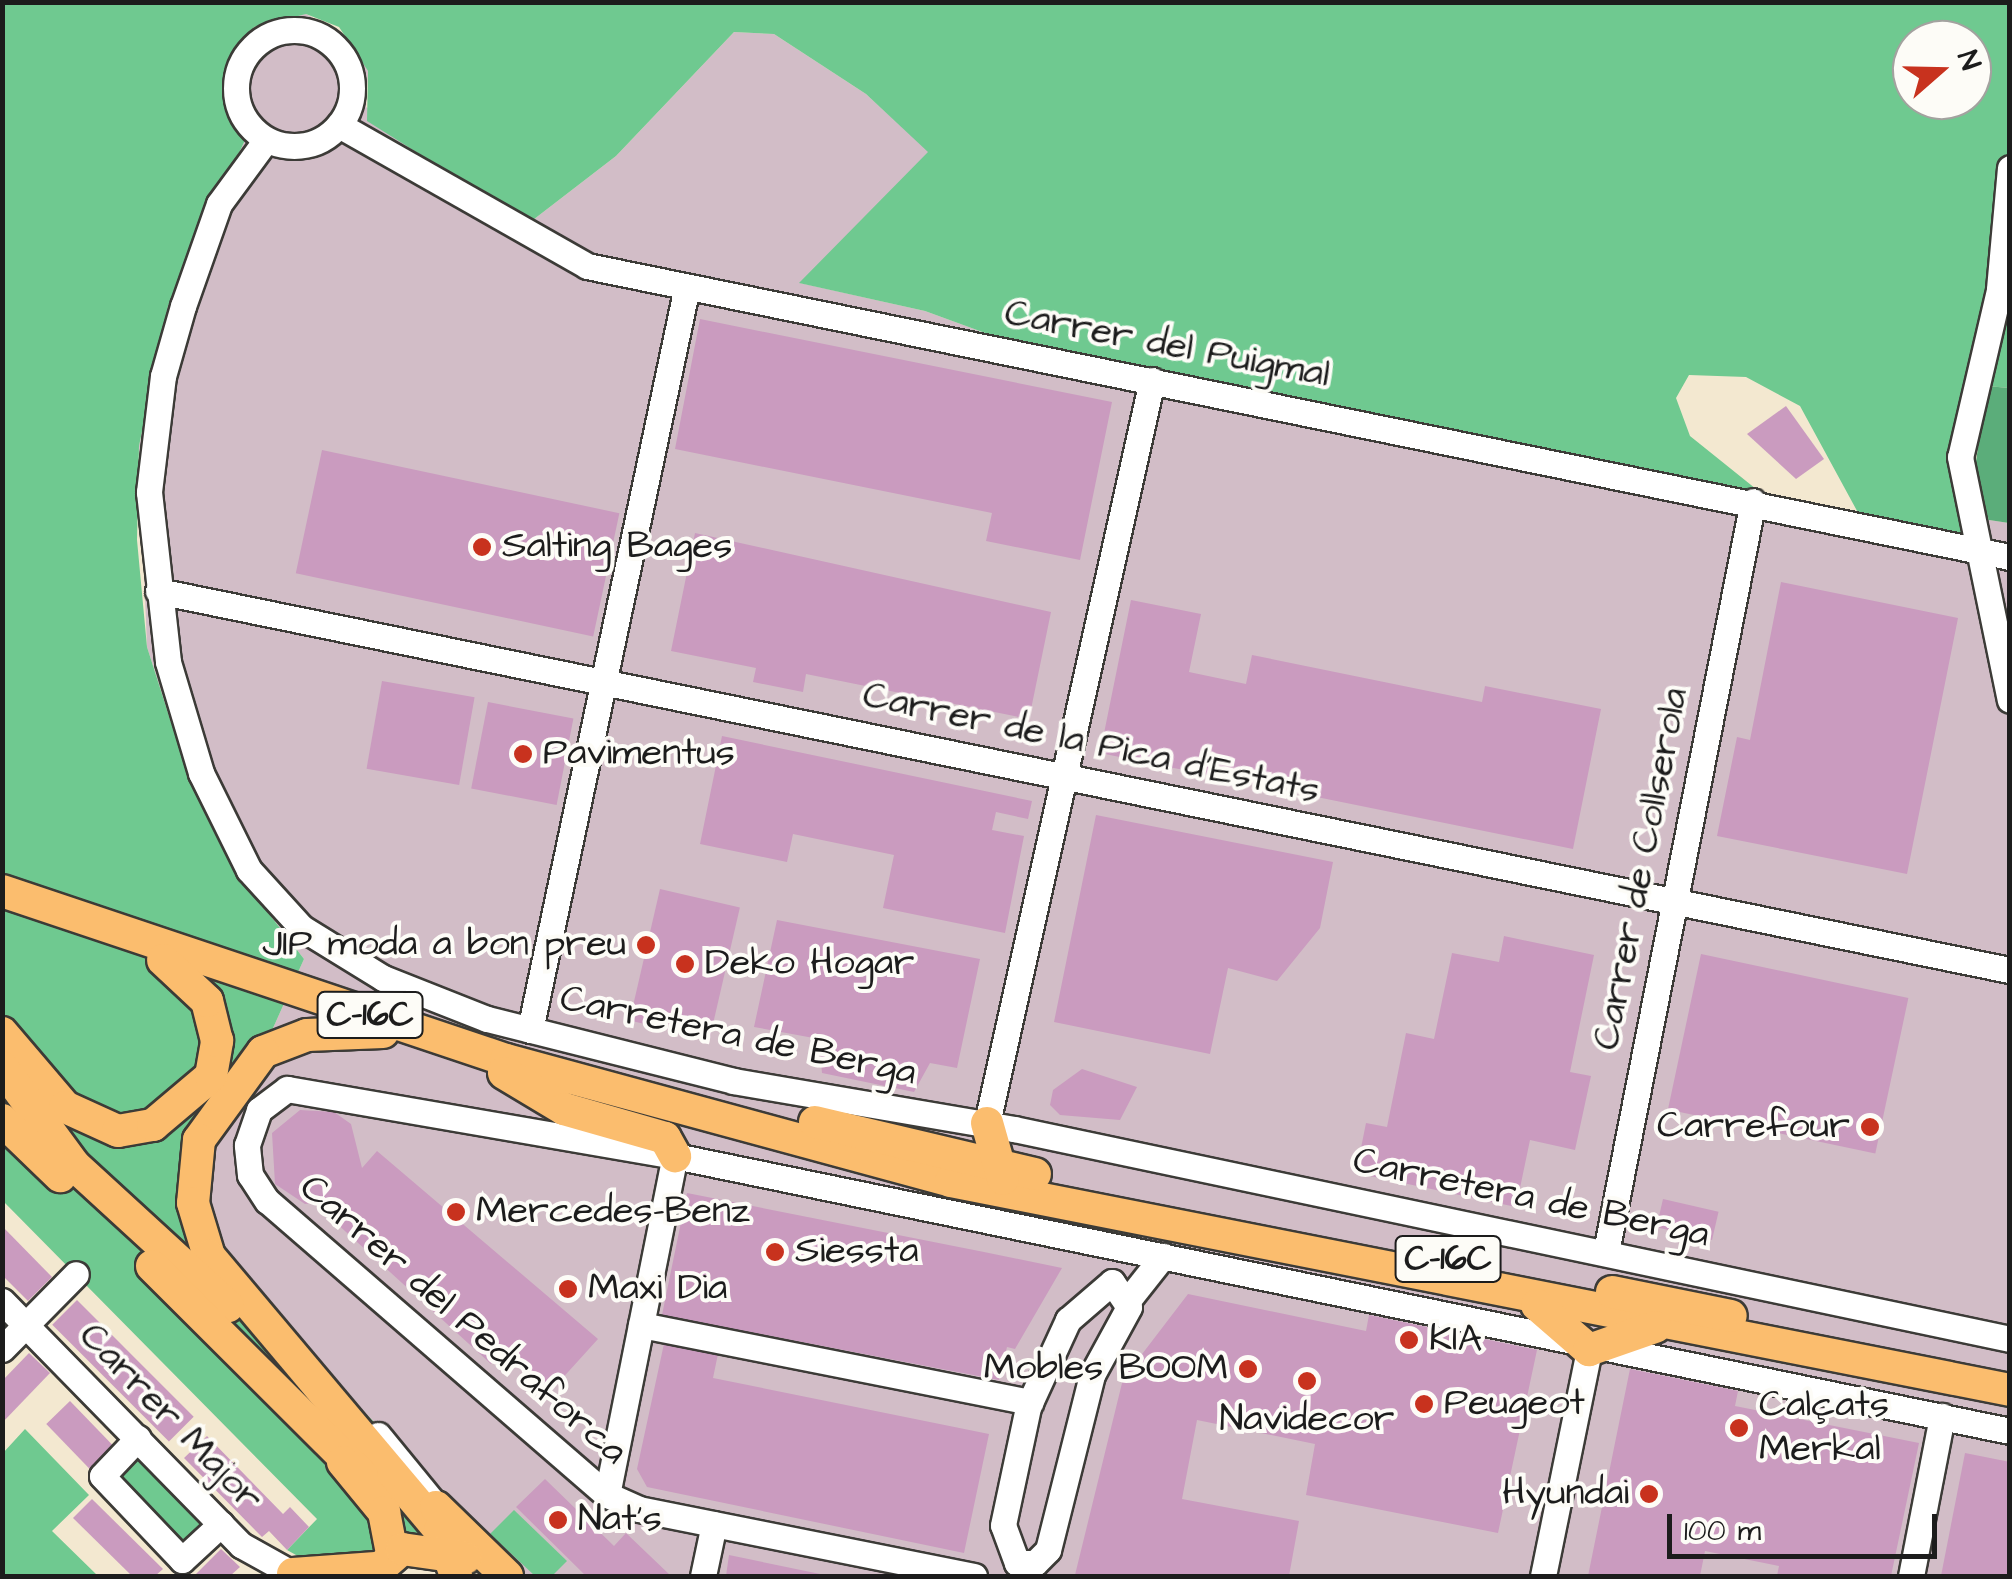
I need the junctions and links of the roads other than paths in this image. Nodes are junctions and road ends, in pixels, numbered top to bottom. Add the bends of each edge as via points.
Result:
1 (339, 126) junction
2 (266, 140) junction
3 (2010, 168) edge
4 (687, 286) junction
5 (1152, 380) junction
6 (1754, 502) junction
7 (1978, 551) junction
8 (2010, 557) edge
9 (158, 592) junction
10 (603, 682) junction
11 (2010, 700) edge
12 (1062, 776) junction
13 (2, 874) edge
14 (2, 891) edge
15 (1674, 901) junction
16 (2, 904) edge
17 (163, 960) junction
18 (2010, 970) edge
19 (530, 1030) junction
20 (383, 1032) junction
21 (2, 1033) edge
22 (2, 1067) edge
23 (504, 1073) junction
24 (2, 1096) edge
25 (2, 1120) edge
26 (987, 1123) junction
27 (742, 1124) junction
28 (887, 1139) junction
29 (33, 1148) junction
30 (675, 1156) junction
31 (993, 1166) junction
32 (1145, 1216) junction
33 (1100, 1243) junction
34 (1606, 1252) junction
35 (1162, 1256) junction
36 (1469, 1263) junction
37 (76, 1274) dead end
38 (1098, 1285) junction
39 (1129, 1299) junction
40 (2, 1300) edge
41 (26, 1325) junction
42 (641, 1325) junction
43 (1597, 1334) junction
44 (1843, 1339) junction
45 (2010, 1339) edge
46 (2, 1349) edge
47 (2010, 1372) edge
48 (2010, 1390) edge
49 (1030, 1402) junction
50 (318, 1403) junction
51 (1942, 1416) junction
52 (2010, 1431) edge
53 (138, 1438) junction
54 (328, 1442) junction
55 (607, 1494) junction
56 (221, 1524) junction
57 (714, 1524) junction
58 (451, 1564) edge
59 (380, 1566) edge
60 (1002, 1566) edge
61 (174, 1568) edge
62 (1040, 1569) edge
63 (298, 1575) edge
64 (470, 1576) edge
65 (488, 1576) edge
66 (506, 1576) edge
67 (703, 1576) edge
68 (974, 1576) edge
69 (1543, 1576) edge
70 (1912, 1576) edge

1 - 2 street via 305,146
1 - 2 street via 352,90 341,54 292,30 256,43 237,75 240,112
1 - 4 street, Carrer del Puigmal via 587,266
2 - 9 street, Carretera de Berga via 219,204 163,376 148,492
3 - 7 street via 1999,290 1960,458
4 - 5 street, Carrer del Puigmal
4 - 10 street
5 - 6 street, Carrer del Puigmal
5 - 12 street
6 - 7 street, Carrer del Puigmal
6 - 15 street, Carrer de Collserola
7 - 8 street, Carrer del Puigmal
7 - 11 street
9 - 10 street, Carrer de la Pica d'Estats
9 - 19 street, Carretera de Berga via 201,772 249,870 302,928 383,978
10 - 12 street, Carrer de la Pica d'Estats
10 - 19 street
12 - 15 street, Carrer de la Pica d'Estats
12 - 26 street
13 - 28 main road, C-16C via 513,1046
14 - 27 main road, C-16C via 506,1060
15 - 18 street, Carrer de la Pica d'Estats
15 - 34 street, Carrer de Collserola
16 - 17 main road
17 - 20 main road
17 - 21 main road via 207,1002 217,1041 210,1076 153,1125 118,1132 65,1107
19 - 26 street, Carretera de Berga via 733,1081
20 - 23 main road
20 - 50 main road via 307,1034 263,1052 199,1140 193,1203 208,1256
22 - 50 main road via 74,1166
23 - 27 main road via 657,1113
23 - 30 main road via 564,1109 665,1138
24 - 29 main road
25 - 29 main road
26 - 28 main road via 968,1142
26 - 31 main road
26 - 34 street, Carretera de Berga
27 - 32 main road, C-16C via 950,1181
28 - 31 main road, C-16C
29 - 50 main road via 176,1289
30 - 33 street
30 - 42 street
30 - 55 street, Carrer del Pedraforca via 287,1089 259,1110 247,1145 250,1175 267,1202
31 - 32 main road via 1000,1178
31 - 36 main road, C-16C
32 - 43 main road, C-16C via 1501,1292
33 - 35 street
33 - 38 street
34 - 45 street, Carretera de Berga
35 - 39 street
35 - 43 street
36 - 43 main road via 1600,1298
36 - 44 main road, C-16C
37 - 41 street
38 - 39 street via 1115,1283
38 - 49 street via 1068,1320
39 - 62 street via 1092,1375
40 - 41 street, Carrer Major
41 - 46 street
41 - 53 street, Carrer Major
42 - 49 street
42 - 55 street
43 - 44 main road via 1621,1304 1801,1341
43 - 48 main road via 1659,1326
43 - 51 street
43 - 69 street
44 - 47 main road, C-16C
49 - 60 street via 1010,1469
50 - 54 main road
50 - 58 main road via 440,1530
50 - 66 main road
51 - 52 street
51 - 70 street
53 - 56 street, Carrer Major
53 - 61 street via 102,1476
54 - 58 main road
54 - 59 main road via 384,1512
55 - 57 street, Carrer del Pedraforca
56 - 61 street
56 - 63 street, Carrer Major
57 - 67 street
57 - 68 street, Carrer del Pedraforca
58 - 59 main road
58 - 64 main road
58 - 65 main road
59 - 63 main road
60 - 62 street

